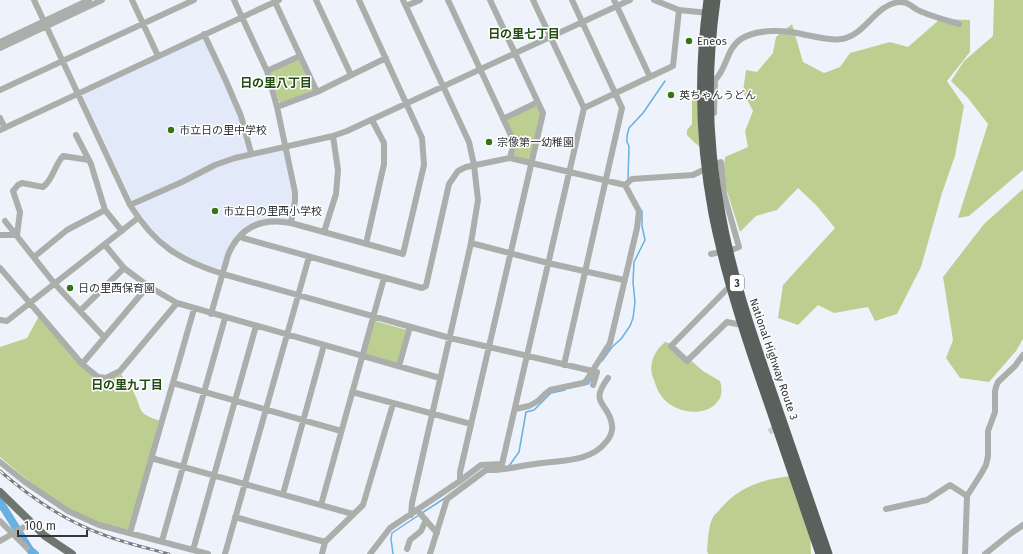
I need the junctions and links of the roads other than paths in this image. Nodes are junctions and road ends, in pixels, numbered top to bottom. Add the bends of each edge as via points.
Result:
1 (34, 0) edge
2 (89, 0) edge
3 (102, 0) edge
4 (132, 0) edge
5 (194, 0) edge
6 (234, 0) edge
7 (316, 0) edge
8 (359, 0) edge
9 (403, 0) edge
10 (420, 0) edge
11 (448, 0) edge
12 (490, 0) edge
13 (533, 0) edge
14 (572, 0) edge
15 (614, 0) edge
16 (630, 0) edge
17 (654, 0) edge
18 (708, 0) edge
19 (716, 0) edge
20 (277, 1) edge
21 (406, 6) junction
22 (616, 6) junction
23 (679, 10) junction
24 (710, 13) junction
25 (242, 17) junction
26 (582, 23) junction
27 (45, 24) junction
28 (143, 24) junction
29 (959, 24) dead end
30 (204, 34) junction
31 (550, 37) junction
32 (0, 42) edge
33 (0, 48) edge
34 (515, 53) junction
35 (158, 56) junction
36 (300, 56) junction
37 (386, 58) junction
38 (62, 61) junction
39 (480, 70) junction
40 (267, 71) junction
41 (351, 75) junction
42 (650, 77) junction
43 (444, 86) junction
44 (0, 90) edge
45 (317, 92) junction
46 (616, 93) junction
47 (78, 94) junction
48 (538, 102) junction
49 (407, 104) junction
50 (277, 107) junction
51 (584, 108) junction
52 (0, 118) edge
53 (503, 119) junction
54 (372, 120) junction
55 (2, 129) edge
56 (76, 135) dead end
57 (333, 136) junction
58 (285, 146) junction
59 (712, 148) junction
60 (252, 153) junction
61 (510, 158) junction
62 (89, 160) junction
63 (718, 163) dead end
64 (531, 164) junction
65 (474, 165) junction
66 (701, 171) dead end
67 (569, 172) junction
68 (606, 181) junction
69 (624, 185) junction
70 (130, 205) junction
71 (105, 210) junction
72 (138, 218) junction
73 (5, 221) dead end
74 (291, 223) junction
75 (122, 231) junction
76 (324, 232) junction
77 (0, 235) edge
78 (17, 235) junction
79 (240, 236) junction
80 (471, 243) junction
81 (366, 244) junction
82 (105, 245) junction
83 (734, 249) dead end
84 (511, 254) junction
85 (34, 257) junction
86 (309, 257) junction
87 (548, 263) junction
88 (0, 268) edge
89 (124, 268) junction
90 (586, 271) junction
91 (223, 274) junction
92 (384, 278) junction
93 (624, 280) junction
94 (54, 283) junction
95 (148, 286) junction
96 (730, 286) junction
97 (298, 296) junction
98 (30, 303) junction
99 (177, 304) junction
100 (194, 309) junction
101 (80, 311) junction
102 (211, 314) junction
103 (374, 316) junction
104 (225, 318) junction
105 (0, 320) edge
106 (742, 325) junction
107 (256, 326) junction
108 (410, 327) junction
109 (287, 335) junction
110 (104, 337) junction
111 (450, 338) junction
112 (324, 345) junction
113 (489, 347) junction
114 (1023, 355) edge
115 (362, 356) junction
116 (526, 356) junction
117 (82, 364) junction
118 (564, 365) junction
119 (399, 366) junction
120 (592, 371) junction
121 (440, 378) junction
122 (608, 378) dead end
123 (173, 383) junction
124 (592, 385) dead end
125 (204, 392) junction
126 (352, 392) junction
127 (235, 400) junction
128 (393, 404) junction
129 (265, 409) junction
130 (515, 409) junction
131 (432, 415) junction
132 (304, 420) junction
133 (471, 424) junction
134 (341, 430) junction
135 (151, 458) junction
136 (0, 462) edge
137 (183, 466) junction
138 (500, 467) junction
139 (214, 475) junction
140 (460, 481) junction
141 (245, 484) junction
142 (0, 492) edge
143 (283, 494) junction
144 (967, 496) junction
145 (321, 505) junction
146 (886, 509) dead end
147 (417, 510) junction
148 (353, 514) junction
149 (411, 515) junction
150 (235, 517) junction
151 (426, 520) junction
152 (0, 521) edge
153 (31, 523) junction
154 (1023, 525) edge
155 (130, 533) junction
156 (437, 533) junction
157 (12, 535) junction
158 (0, 541) edge
159 (162, 541) junction
160 (325, 542) junction
161 (27, 548) dead end
162 (407, 549) dead end
163 (193, 550) junction
164 (72, 554) edge
165 (208, 554) edge
166 (225, 554) edge
167 (322, 554) edge
168 (370, 554) edge
169 (430, 554) edge
170 (820, 554) edge
171 (828, 554) edge
172 (965, 554) edge
173 (985, 554) edge

1 - 27 street
2 - 27 street
3 - 27 street
4 - 28 street
5 - 28 street
6 - 25 street
7 - 41 street
8 - 37 street
9 - 21 street
10 - 21 street
11 - 39 street
12 - 34 street
13 - 31 street
14 - 26 street
15 - 22 street
16 - 22 street
17 - 23 street
18 - 24 highway, National Highway Route 3 / 3
19 - 24 highway, National Highway Route 3 / 3
20 - 25 street
20 - 36 street
21 - 43 street
22 - 26 street
22 - 42 street
23 - 24 street
23 - 42 street via 673,66
24 - 59 highway, National Highway Route 3 / 3
24 - 96 highway, National Highway Route 3 / 3 via 702,80 705,150 713,213
25 - 30 street
25 - 40 street
26 - 31 street
26 - 46 street
27 - 32 street
27 - 33 street
27 - 38 street
28 - 35 street
28 - 38 street
29 - 59 street via 902,2 880,10 857,32 845,39 828,40 785,31 759,33 742,39 731,50 715,80 715,138
30 - 35 street
30 - 60 street via 241,116
31 - 34 street
31 - 51 street
34 - 39 street
34 - 48 street
35 - 47 street
36 - 40 street
36 - 45 street
37 - 41 street
37 - 49 street
38 - 44 street
38 - 47 street
39 - 43 street
39 - 53 street
40 - 50 street
41 - 45 street
42 - 46 street
43 - 49 street
43 - 65 street via 469,142
45 - 50 street
46 - 51 street
46 - 68 street via 622,108
47 - 55 street
47 - 70 street
48 - 53 street
48 - 64 street via 543,113
49 - 54 street
49 - 81 street via 422,138 424,165 403,254
50 - 58 street
51 - 67 street
52 - 55 street
53 - 61 street via 514,142
54 - 57 street
54 - 81 street via 384,143 384,164
56 - 62 street
57 - 58 street
57 - 76 street via 338,170 336,194
58 - 60 street
58 - 74 street via 295,192
59 - 171 highway, National Highway Route 3 / 3 via 720,213 739,292
60 - 70 street via 215,165
61 - 64 street
61 - 65 street
62 - 71 street
62 - 78 street via 63,156 57,162 50,180 43,187 22,183 18,185 13,191 20,212
63 - 83 street via 721,162 724,194 739,247
64 - 67 street
64 - 84 street
65 - 80 street via 478,200
65 - 92 street via 458,171 449,184 426,286 422,288
66 - 69 street via 693,175 632,178
67 - 68 street
67 - 87 street
68 - 69 street
68 - 90 street
69 - 93 street via 639,215
70 - 72 street
71 - 75 street
71 - 85 street via 66,230
72 - 75 street
72 - 91 street via 155,238 177,255 200,267
73 - 78 street
74 - 76 street
74 - 79 street via 262,222
75 - 82 street
76 - 81 street
77 - 78 street
78 - 85 street
79 - 86 street
79 - 91 street via 232,247
80 - 84 street
80 - 111 street
82 - 89 street
82 - 94 street
84 - 87 street
84 - 113 street
85 - 94 street
86 - 92 street
86 - 97 street
87 - 90 street
87 - 116 street
88 - 98 street
89 - 95 street
89 - 101 street
90 - 93 street
90 - 118 street
91 - 97 street
91 - 102 street
92 - 103 street
93 - 120 street via 610,343
94 - 98 street
94 - 101 street
95 - 99 street
95 - 110 street
96 - 106 highway, National Highway Route 3 / 3
96 - 106 street via 671,346 687,361 727,322
97 - 103 street
97 - 109 street
98 - 105 street via 7,321
98 - 117 street
99 - 100 street
99 - 117 street via 120,371 106,378 98,377
100 - 102 street
100 - 123 street
101 - 110 street
102 - 104 street
103 - 108 street
103 - 115 street
104 - 107 street
104 - 125 street
106 - 170 highway, National Highway Route 3 / 3
107 - 109 street
107 - 127 street
108 - 111 street
108 - 119 street
109 - 112 street
109 - 129 street
110 - 117 street
111 - 113 street
111 - 121 street
112 - 115 street
112 - 132 street
113 - 116 street
113 - 133 street
114 - 144 street via 998,382 994,391 995,412 988,431 986,465
115 - 119 street
115 - 126 street
116 - 118 street
116 - 130 street
118 - 120 street
119 - 121 street
120 - 124 street via 597,372
120 - 130 street via 583,383 550,390 534,404
121 - 131 street
122 - 138 street via 601,387 599,397 612,425 609,438 602,448 592,454 573,458
123 - 125 street
123 - 135 street
125 - 127 street
125 - 137 street
126 - 128 street
126 - 134 street
127 - 129 street
127 - 139 street
128 - 131 street
128 - 148 street via 365,500
129 - 132 street
129 - 141 street
130 - 138 street
131 - 133 street
131 - 149 street
132 - 134 street
132 - 143 street
133 - 140 street
134 - 145 street
135 - 137 street
135 - 155 street
136 - 155 street via 68,511 99,525
137 - 139 street
137 - 159 street
138 - 140 street via 481,465
138 - 156 street via 486,470 447,499
139 - 141 street
139 - 163 street
140 - 147 street
141 - 143 street
141 - 150 street
142 - 153 main road
143 - 145 street
144 - 146 street via 950,485 927,500
144 - 172 street
145 - 148 street
147 - 149 street
147 - 151 street
148 - 160 street
149 - 168 street via 390,528
150 - 160 street
150 - 166 street
151 - 156 street
151 - 162 street via 421,531 410,540
152 - 157 street
153 - 157 street
153 - 164 main road via 55,544
154 - 173 street
155 - 159 street
156 - 169 street
157 - 158 street
157 - 161 street
159 - 163 street
160 - 167 street
163 - 165 street

